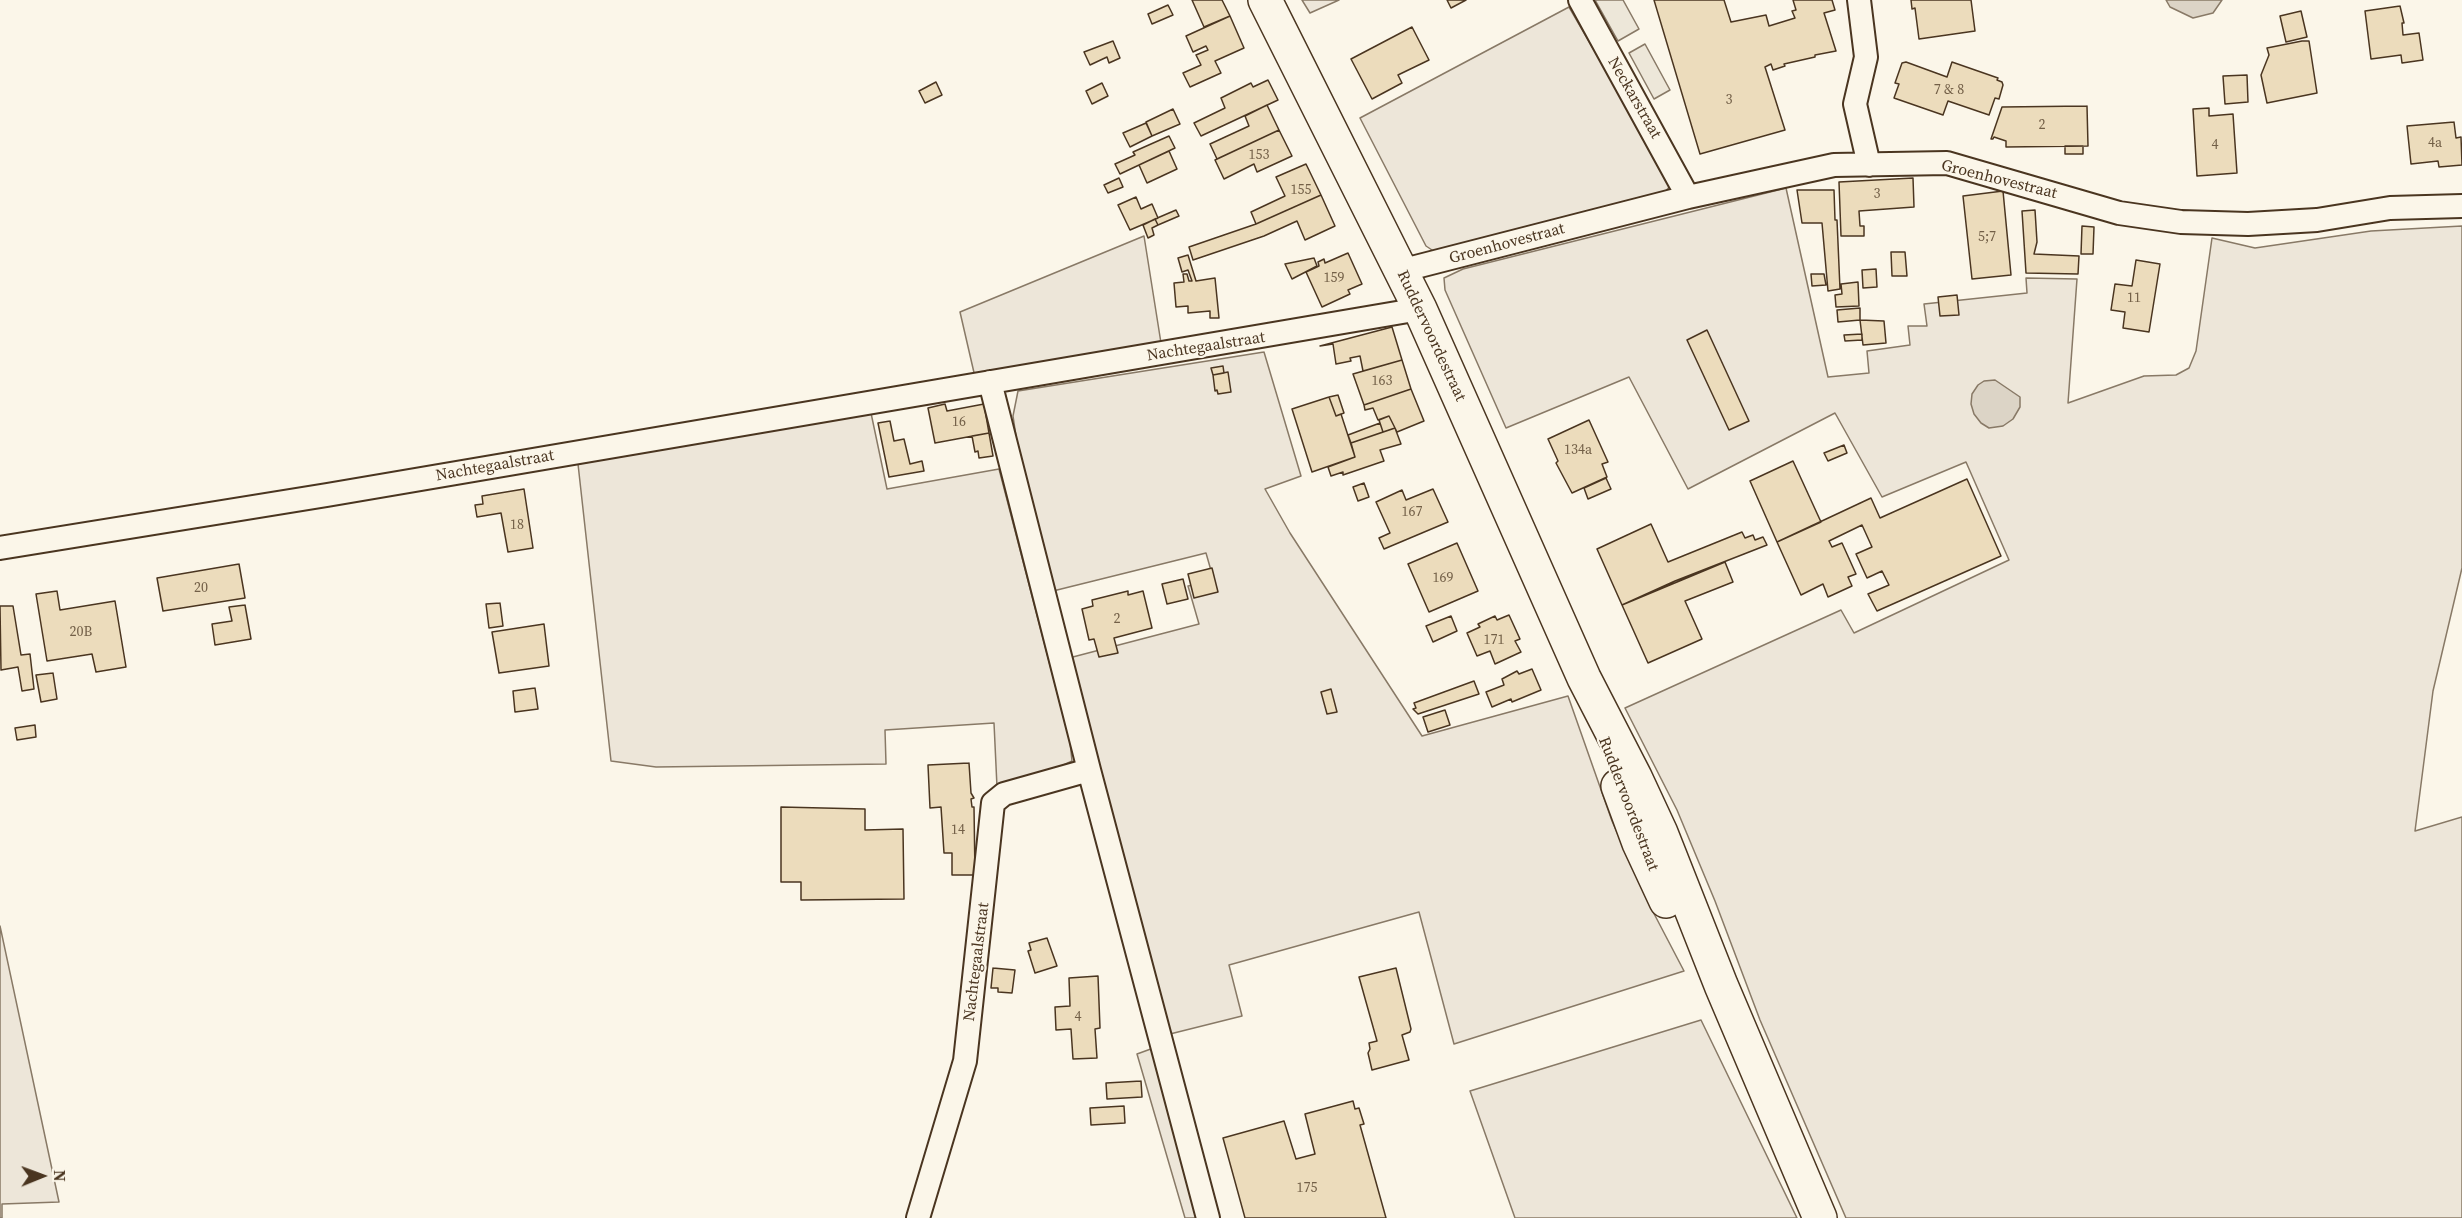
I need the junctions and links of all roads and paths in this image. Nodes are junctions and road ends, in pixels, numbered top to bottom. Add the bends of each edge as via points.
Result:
1 (1265, 0) edge
2 (1580, 0) edge
3 (1859, 0) edge
4 (1869, 165) junction
5 (1688, 197) junction
6 (2462, 206) edge
7 (1401, 271) junction
8 (1420, 309) junction
9 (990, 382) junction
10 (0, 548) edge
11 (1089, 770) junction
12 (918, 1218) edge
13 (1208, 1218) edge
14 (1820, 1218) edge

1 - 7 street, Ruddervoordestraat
2 - 5 street, Neckarstraat
3 - 4 street via 1866,57 1855,104
4 - 5 street, Groenhovestraat via 1834,165
4 - 6 street, Groenhovestraat via 1947,163 2119,213 2181,222 2248,224 2316,220 2391,208
5 - 7 street, Groenhovestraat
7 - 8 street, Ruddervoordestraat
8 - 9 street, Nachtegaalstraat
8 - 14 street, Ruddervoordestraat via 1584,678 1639,843 1668,904 1721,985
9 - 10 street, Nachtegaalstraat
9 - 11 street
11 - 12 street, Nachtegaalstraat via 1004,794 993,803 965,1061
11 - 13 street

